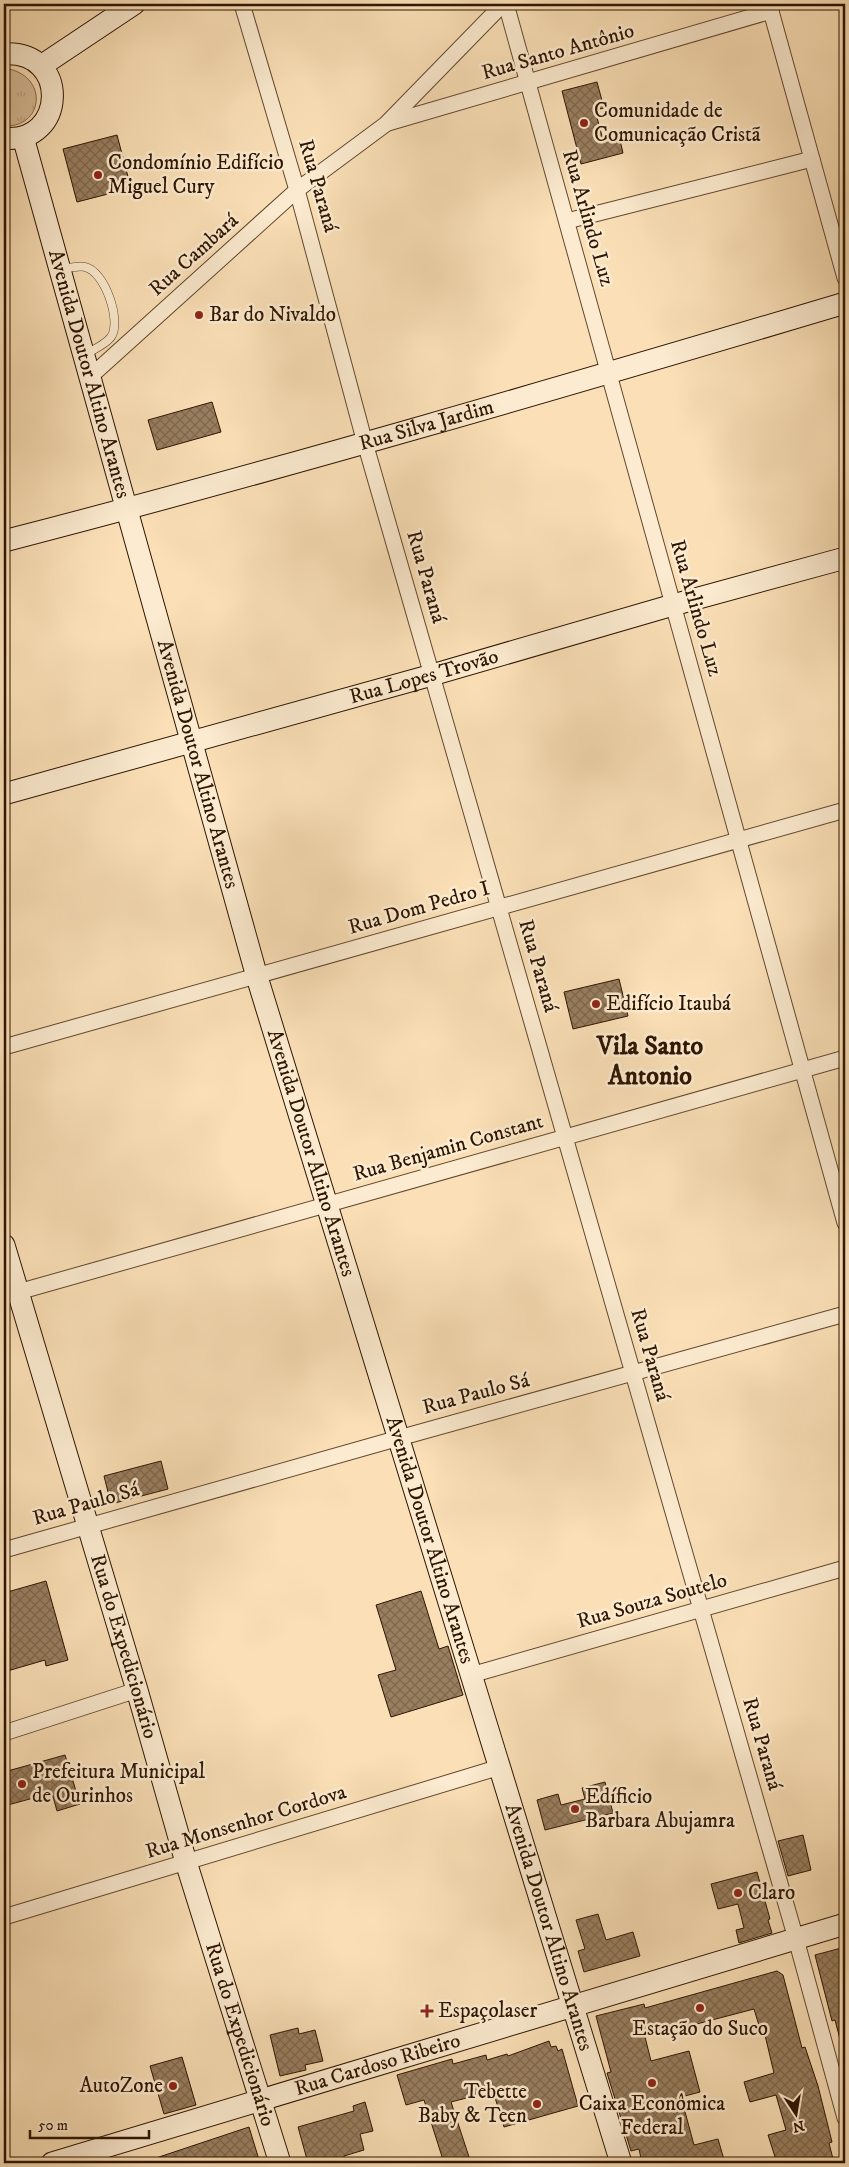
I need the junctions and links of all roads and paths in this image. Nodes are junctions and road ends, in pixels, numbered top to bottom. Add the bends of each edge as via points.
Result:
1 (134, 4) edge
2 (242, 4) edge
3 (504, 4) edge
4 (770, 8) edge
5 (4, 54) edge
6 (41, 66) junction
7 (528, 83) junction
8 (386, 124) junction
9 (14, 138) edge
10 (812, 159) junction
11 (298, 190) junction
12 (567, 221) junction
13 (60, 269) junction
14 (845, 278) edge
15 (845, 303) edge
16 (84, 356) junction
17 (609, 374) junction
18 (91, 376) junction
19 (365, 443) junction
20 (127, 509) junction
21 (4, 541) edge
22 (845, 558) edge
23 (673, 605) junction
24 (432, 676) junction
25 (192, 742) junction
26 (4, 794) edge
27 (845, 810) edge
28 (739, 840) junction
29 (499, 908) junction
30 (257, 977) junction
31 (4, 1047) edge
32 (845, 1058) edge
33 (803, 1070) junction
34 (565, 1137) junction
35 (327, 1204) junction
36 (845, 1223) edge
37 (4, 1245) edge
38 (11, 1294) edge
39 (845, 1314) edge
40 (633, 1373) junction
41 (399, 1438) junction
42 (88, 1526) junction
43 (4, 1550) edge
44 (845, 1568) edge
45 (701, 1609) junction
46 (471, 1675) junction
47 (137, 1690) junction
48 (4, 1733) edge
49 (500, 1767) junction
50 (186, 1862) junction
51 (4, 1917) edge
52 (845, 1924) edge
53 (796, 1939) junction
54 (573, 2006) junction
55 (260, 2100) junction
56 (845, 2118) edge
57 (66, 2161) edge
58 (280, 2163) edge
59 (621, 2163) edge

1 - 6 street
2 - 11 street, Rua Paraná
3 - 7 street, Rua Arlindo Luz
3 - 8 street, Rua Cambará
4 - 7 street, Rua Santo Antônio
4 - 10 street
5 - 6 street via 30,57
6 - 9 street via 53,92 52,106 36,130
7 - 8 street, Rua Santo Antônio
7 - 12 street, Rua Arlindo Luz
8 - 11 street, Rua Cambará
9 - 13 street, Avenida Doutor Altino Arantes
10 - 12 street
10 - 14 street
11 - 18 street, Rua Cambará
11 - 19 street, Rua Paraná
12 - 17 street, Rua Arlindo Luz
13 - 16 street, Avenida Doutor Altino Arantes
13 - 16 lane via 86,267 98,275 111,304 116,327 111,338
15 - 17 street, Rua Silva Jardim
16 - 18 street, Avenida Doutor Altino Arantes
17 - 19 street, Rua Silva Jardim
17 - 23 street, Rua Arlindo Luz
18 - 20 street, Avenida Doutor Altino Arantes
19 - 20 street, Rua Silva Jardim
19 - 24 street, Rua Paraná
20 - 21 street, Rua Silva Jardim
20 - 25 street, Avenida Doutor Altino Arantes
22 - 23 street, Rua Lopes Trovão
23 - 24 street, Rua Lopes Trovão
23 - 28 street, Rua Arlindo Luz
24 - 25 street, Rua Lopes Trovão
24 - 29 street, Rua Paraná
25 - 26 street, Rua Lopes Trovão
25 - 30 street, Avenida Doutor Altino Arantes
27 - 28 street, Rua Dom Pedro I
28 - 29 street, Rua Dom Pedro I
28 - 33 street, Rua Arlindo Luz
29 - 30 street, Rua Dom Pedro I
29 - 34 street, Rua Paraná
30 - 31 street, Rua Dom Pedro I
30 - 35 street, Avenida Doutor Altino Arantes
32 - 33 street, Rua Benjamin Constant
33 - 34 street, Rua Benjamin Constant
33 - 36 street, Rua Arlindo Luz
34 - 35 street, Rua Benjamin Constant
34 - 40 street, Rua Paraná
35 - 38 street, Rua Benjamin Constant
35 - 41 street, Avenida Doutor Altino Arantes
37 - 38 street, Rua do Expedicionário
38 - 42 street, Rua do Expedicionário
39 - 40 street, Rua Paulo Sá
40 - 41 street, Rua Paulo Sá
40 - 45 street, Rua Paraná
41 - 42 street, Rua Paulo Sá
41 - 46 street, Avenida Doutor Altino Arantes
42 - 43 street, Rua Paulo Sá
42 - 47 street, Rua do Expedicionário
44 - 45 street, Rua Souza Soutelo
45 - 46 street, Rua Souza Soutelo
45 - 53 street, Rua Paraná
46 - 49 street, Avenida Doutor Altino Arantes
47 - 48 street
47 - 50 street, Rua do Expedicionário
49 - 50 street, Rua Monsenhor Cordova
49 - 54 street, Avenida Doutor Altino Arantes
50 - 51 street, Rua Monsenhor Cordova
50 - 55 street, Rua do Expedicionário
52 - 53 street, Rua Cardoso Ribeiro
53 - 54 street, Rua Cardoso Ribeiro
53 - 56 street, Rua Paraná
54 - 55 street, Rua Cardoso Ribeiro
54 - 59 street, Avenida Doutor Altino Arantes
55 - 57 street, Rua Cardoso Ribeiro
55 - 58 street, Rua do Expedicionário

